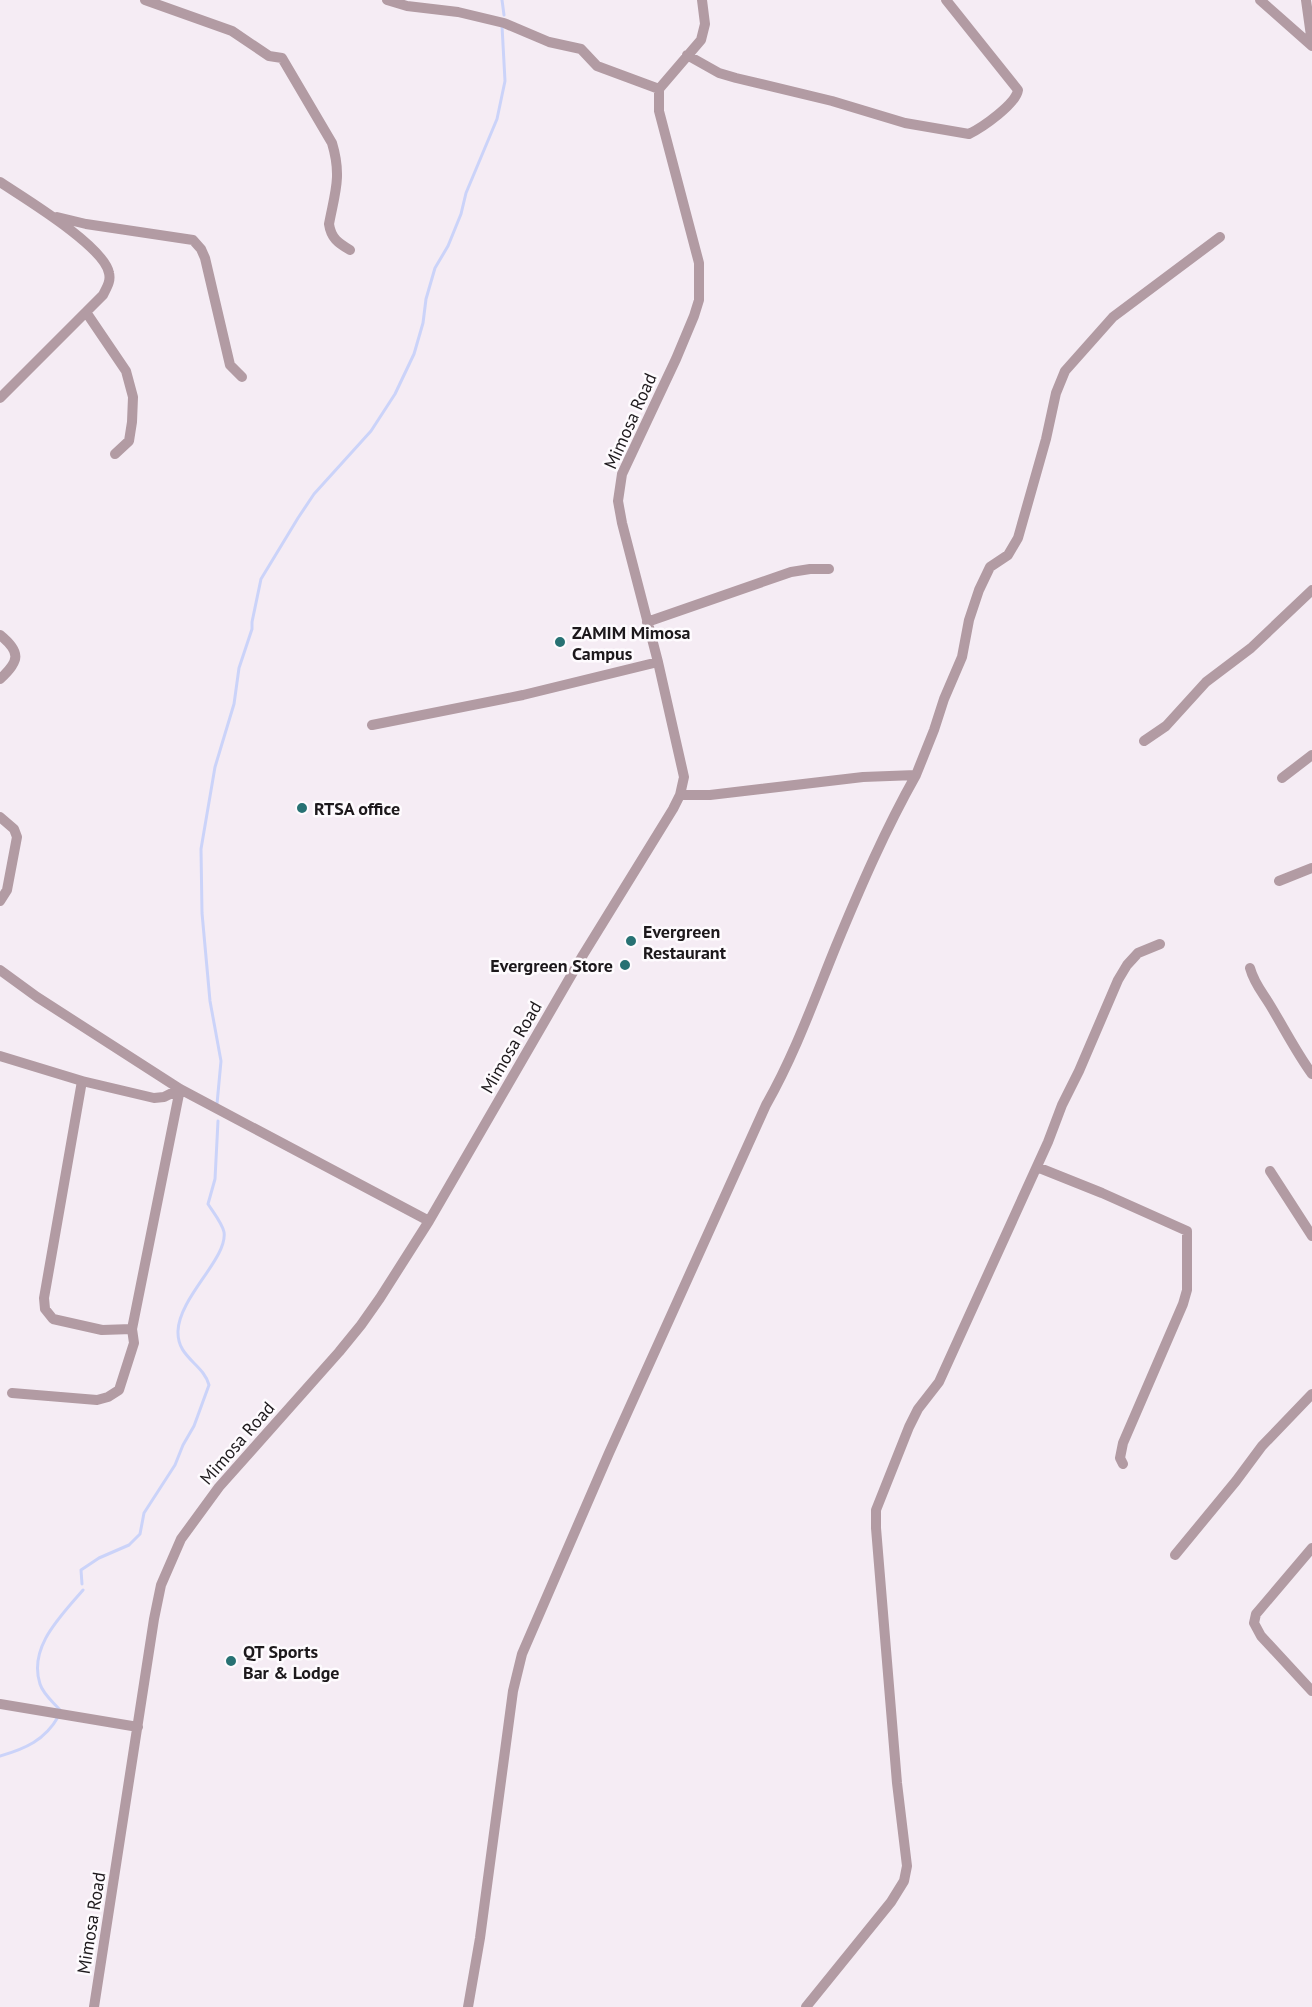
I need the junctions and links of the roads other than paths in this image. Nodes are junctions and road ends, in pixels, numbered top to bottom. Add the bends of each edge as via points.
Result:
1 (145, 0) edge
2 (387, 0) edge
3 (702, 0) edge
4 (946, 0) edge
5 (1260, 0) edge
6 (1306, 0) edge
7 (1312, 44) edge
8 (687, 55) junction
9 (659, 89) junction
10 (0, 182) edge
11 (51, 216) junction
12 (1220, 237) dead end
13 (350, 250) dead end
14 (86, 312) junction
15 (242, 377) dead end
16 (0, 398) edge
17 (115, 454) dead end
18 (829, 569) dead end
19 (1312, 590) edge
20 (647, 622) junction
21 (0, 635) edge
22 (658, 662) junction
23 (0, 679) edge
24 (372, 725) dead end
25 (1144, 741) dead end
26 (1312, 755) edge
27 (916, 775) junction
28 (1282, 778) dead end
29 (680, 795) junction
30 (0, 817) edge
31 (1312, 868) edge
32 (1279, 881) dead end
33 (0, 901) edge
34 (1160, 944) dead end
35 (1250, 968) dead end
36 (0, 970) edge
37 (0, 1056) edge
38 (1312, 1074) edge
39 (82, 1081) junction
40 (180, 1089) junction
41 (1037, 1167) junction
42 (1270, 1171) dead end
43 (429, 1221) junction
44 (1312, 1236) edge
45 (132, 1329) junction
46 (12, 1393) dead end
47 (1312, 1394) edge
48 (1123, 1464) dead end
49 (1312, 1548) edge
50 (1175, 1555) dead end
51 (1312, 1691) edge
52 (0, 1704) edge
53 (138, 1727) junction
54 (94, 2007) edge
55 (468, 2007) edge
56 (806, 2007) edge

1 - 13 street via 232,31 268,56 282,58 332,143 337,186 330,229 335,241
2 - 9 street via 504,23 549,42 581,49 597,66
3 - 8 street via 703,32
4 - 8 street via 1018,90 1005,108 969,134 905,123 736,78
5 - 7 street
6 - 7 street
8 - 9 street
9 - 20 street, Mimosa Road via 659,111 695,244 700,282 694,316 622,474 618,501
10 - 11 street
11 - 14 street via 88,244 107,265 109,282 103,295
11 - 15 street via 197,243 205,258 230,365
12 - 27 street via 1113,317 1065,371 1018,538 1008,555 990,567 979,590 962,657
14 - 16 street
14 - 17 street via 126,371 133,397 129,441
18 - 20 street via 791,572
19 - 25 street via 1251,648 1206,682 1166,726
20 - 22 street, Mimosa Road
21 - 23 street via 13,646 17,657
22 - 24 street via 523,695
22 - 29 street, Mimosa Road via 684,777
26 - 28 street
27 - 29 street
27 - 55 street via 872,865 797,1044 674,1309 522,1654 513,1691
29 - 43 street, Mimosa Road
30 - 33 street via 17,837 7,890
31 - 32 street
34 - 41 street via 1138,953 1118,981
35 - 38 street via 1257,986
36 - 40 street
37 - 39 street
39 - 40 street via 154,1098
39 - 45 street via 45,1309 53,1319 102,1330
40 - 43 street
40 - 45 street
41 - 48 street via 1187,1231 1186,1296 1123,1443
41 - 56 street via 939,1382 909,1427 876,1510 906,1875 891,1902
42 - 44 street
43 - 53 street, Mimosa Road via 361,1325 219,1487 181,1539 161,1585
45 - 46 street via 134,1343 119,1390 108,1397 98,1400
47 - 50 street via 1262,1446
49 - 51 street via 1256,1614 1254,1623 1261,1636
52 - 53 street
53 - 54 street, Mimosa Road

